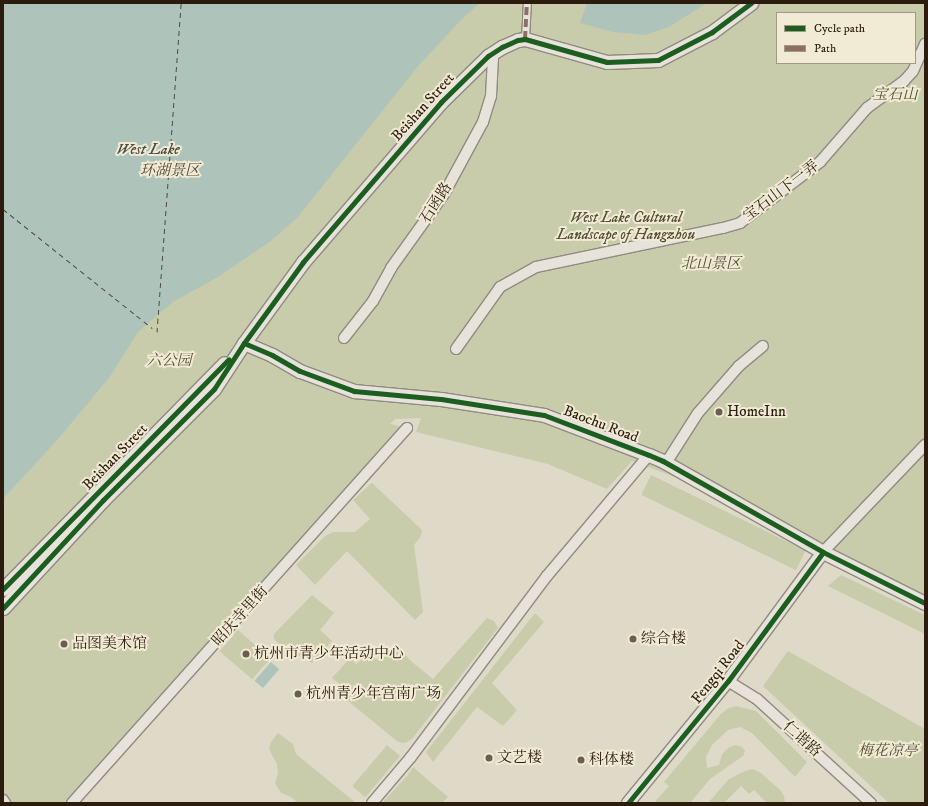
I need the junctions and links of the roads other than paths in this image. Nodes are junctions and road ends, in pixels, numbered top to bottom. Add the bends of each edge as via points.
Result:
1 (527, 3) edge
2 (751, 3) edge
3 (525, 39) junction
4 (925, 44) edge
5 (488, 56) junction
6 (344, 338) dead end
7 (244, 343) junction
8 (763, 346) dead end
9 (456, 349) dead end
10 (407, 428) dead end
11 (925, 445) edge
12 (649, 455) junction
13 (666, 463) junction
14 (823, 552) junction
15 (3, 589) edge
16 (925, 603) edge
17 (3, 608) edge
18 (728, 681) junction
19 (3, 800) edge
20 (5, 803) edge
21 (72, 803) edge
22 (372, 803) edge
23 (628, 803) edge
24 (871, 803) edge

1 - 3 street
2 - 3 main road via 712,32 658,60 607,62
3 - 5 main road, Beishan Street via 502,47
4 - 9 street, 宝石山下一弄 via 913,71 904,81 867,108 820,162 740,223 536,267 500,287
5 - 6 street, 石函路 via 493,59 491,96 483,122 444,194 391,268 373,301
5 - 7 main road, Beishan Street via 441,102 303,262
7 - 12 main road, Baochu Road via 300,371 354,391 441,399 544,415
7 - 15 main road, Beishan Street
7 - 17 main road, Beishan Street via 214,389 103,500
8 - 13 street via 739,366 698,413
10 - 21 street, 昭庆寺里街
11 - 14 street
12 - 13 main road, Baochu Road
12 - 22 street via 547,576 411,757
13 - 14 main road, Baochu Road
14 - 16 main road, Baochu Road
14 - 18 street, Fengqi Road
18 - 23 street, Fengqi Road
18 - 24 street, 仁谐路 via 757,699
19 - 20 street

